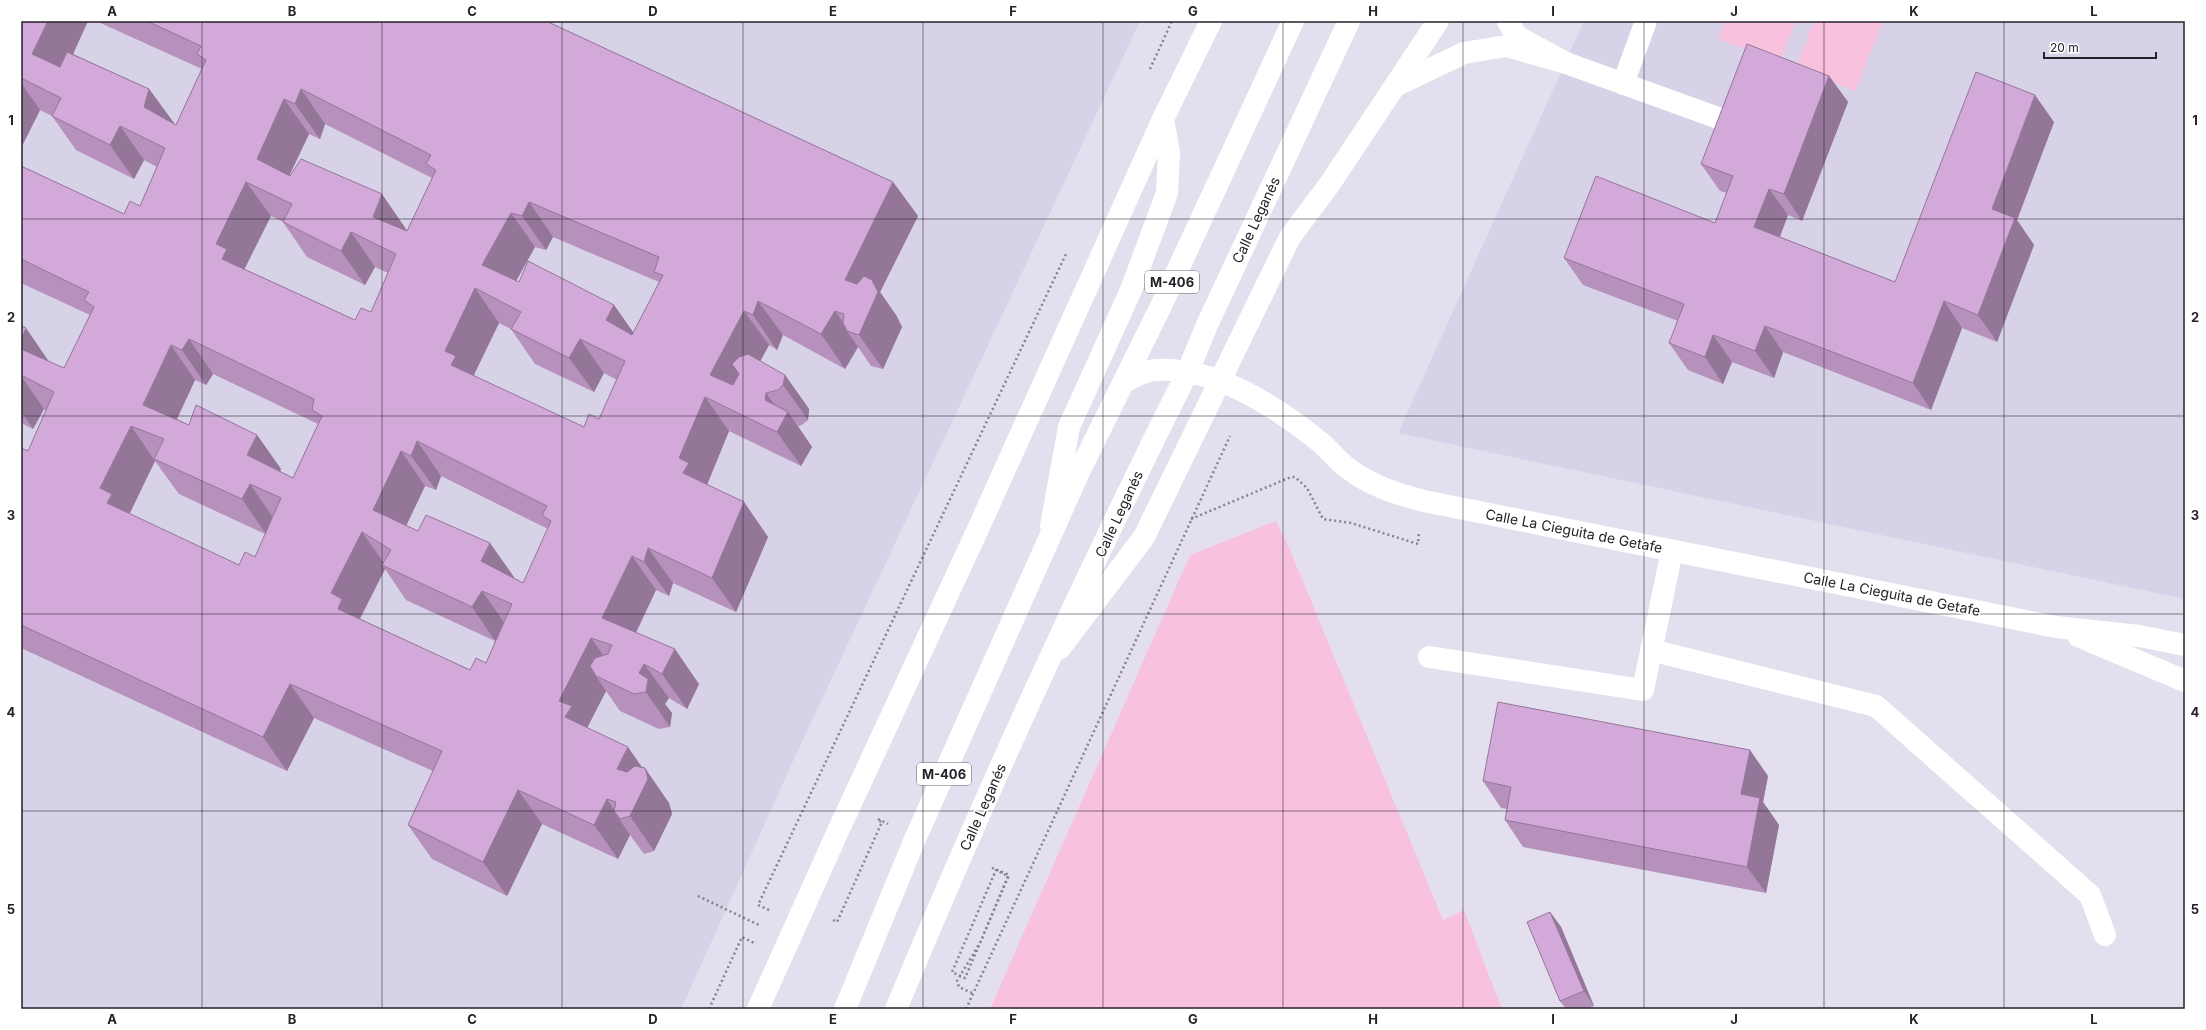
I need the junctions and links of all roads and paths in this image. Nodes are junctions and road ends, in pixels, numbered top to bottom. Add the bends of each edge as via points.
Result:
1 (1172, 21) edge
2 (1211, 21) edge
3 (1293, 21) edge
4 (1349, 21) edge
5 (1438, 21) edge
6 (1508, 21) edge
7 (1646, 21) edge
8 (1566, 64) junction
9 (1150, 70) dead end
10 (1622, 84) junction
11 (1396, 86) junction
12 (1163, 119) junction
13 (1721, 119) edge
14 (1067, 250) dead end
15 (1188, 371) junction
16 (1125, 381) junction
17 (1219, 382) junction
18 (1233, 430) dead end
19 (1049, 541) junction
20 (1672, 551) junction
21 (2056, 627) junction
22 (2185, 645) edge
23 (1651, 650) junction
24 (1429, 657) dead end
25 (1049, 662) junction
26 (2185, 681) edge
27 (698, 896) dead end
28 (770, 911) dead end
29 (762, 926) dead end
30 (2105, 935) dead end
31 (755, 943) dead end
32 (952, 972) dead end
33 (972, 993) junction
34 (709, 1009) edge
35 (758, 1009) edge
36 (845, 1009) edge
37 (896, 1009) edge
38 (966, 1009) edge

1 - 9 path
2 - 12 main road
3 - 16 main road, M-406
4 - 15 main road, Calle Leganés / M-406 via 1207,324
5 - 11 main road
6 - 8 main road via 1516,36
7 - 10 main road
8 - 10 main road
8 - 11 main road via 1506,46 1464,53
10 - 13 main road
11 - 17 main road via 1329,185 1290,237
12 - 19 main road via 1169,153 1167,193 1131,290 1069,427
12 - 35 main road
14 - 28 path via 758,905
15 - 16 main road, Calle La Cieguita de Getafe via 1154,370
15 - 17 main road, Calle La Cieguita de Getafe
15 - 25 main road, Calle Leganés / M-406
16 - 19 main road, M-406 via 1078,474
17 - 20 main road, Calle La Cieguita de Getafe via 1238,389 1276,410 1321,443 1348,469 1385,490 1424,502
17 - 25 main road via 1144,537
18 - 33 path
19 - 36 main road, M-406 via 915,839
20 - 21 main road, Calle La Cieguita de Getafe
20 - 23 main road
21 - 22 main road, Calle La Cieguita de Getafe via 2139,636
21 - 26 main road, Calle La Cieguita de Getafe
23 - 24 main road via 1643,690
23 - 30 main road via 1876,706 2090,895
25 - 37 main road, Calle Leganés / M-406 via 985,800
27 - 29 path
31 - 34 path via 742,937
32 - 33 path via 996,870 1008,876 981,941 960,974 957,985
33 - 38 path

